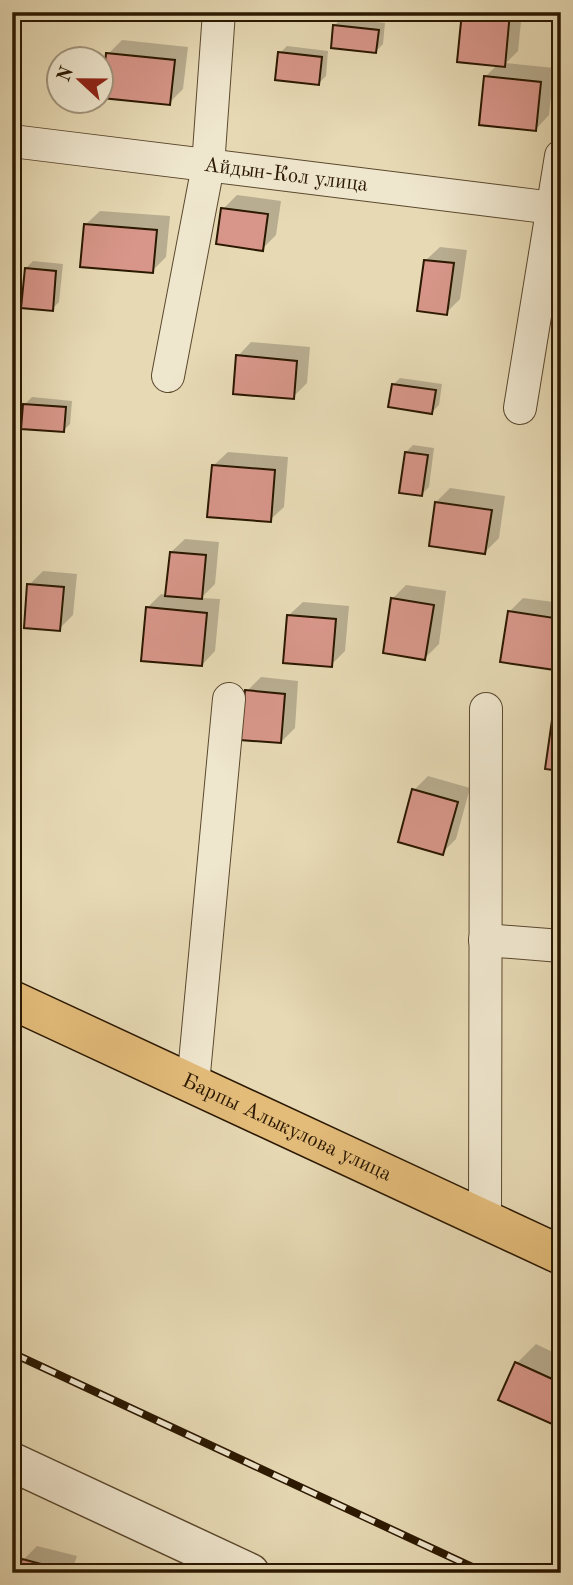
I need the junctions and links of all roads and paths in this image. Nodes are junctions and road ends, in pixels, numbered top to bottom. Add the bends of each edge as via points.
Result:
1 (219, 12) edge
2 (12, 141) edge
3 (561, 156) edge
4 (208, 166) junction
5 (557, 209) edge
6 (168, 376) dead end
7 (520, 408) dead end
8 (229, 699) dead end
9 (486, 709) dead end
10 (485, 940) junction
11 (561, 946) edge
12 (12, 1000) edge
13 (193, 1084) junction
14 (485, 1219) junction
15 (561, 1255) edge
16 (12, 1462) edge
17 (250, 1573) edge

1 - 4 street
2 - 4 street, Айдын-Кол улица
3 - 5 street
4 - 5 street, Айдын-Кол улица
4 - 6 street
5 - 7 street
8 - 13 street
9 - 10 street
10 - 11 street
10 - 14 street
12 - 13 main road, Барпы Алыкулова улица
13 - 14 main road, Барпы Алыкулова улица
14 - 15 main road, Барпы Алыкулова улица
16 - 17 street

